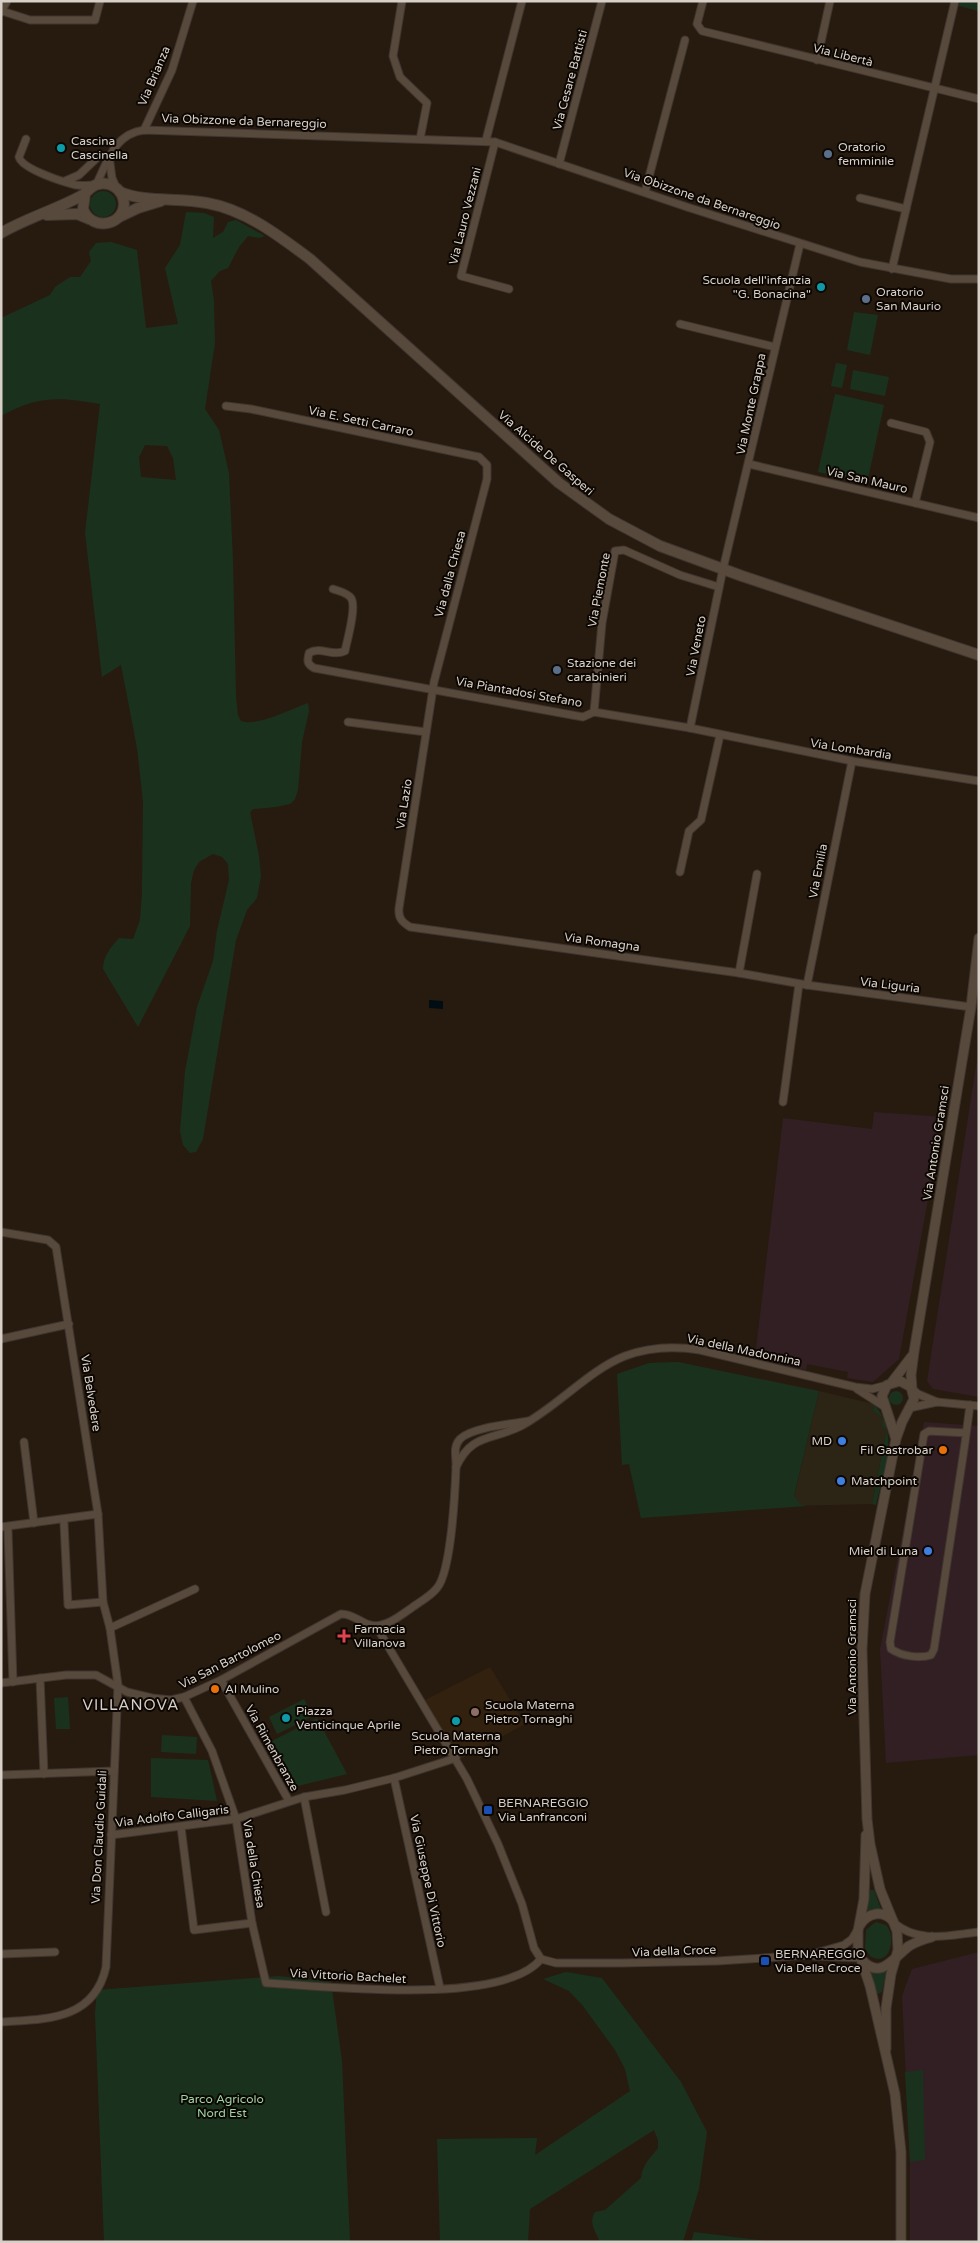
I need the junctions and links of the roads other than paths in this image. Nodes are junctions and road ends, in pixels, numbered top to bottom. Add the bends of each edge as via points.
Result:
1 (7, 1) edge
2 (100, 1) edge
3 (193, 1) edge
4 (402, 1) edge
5 (522, 1) edge
6 (602, 1) edge
7 (703, 1) edge
8 (830, 1) edge
9 (955, 1) edge
10 (2, 11) edge
11 (685, 40) dead end
12 (818, 60) junction
13 (934, 89) junction
14 (979, 99) edge
15 (144, 130) junction
16 (26, 138) dead end
17 (420, 139) junction
18 (486, 140) junction
19 (496, 142) junction
20 (110, 156) junction
21 (559, 164) junction
22 (64, 182) junction
23 (96, 185) junction
24 (119, 190) junction
25 (645, 192) junction
26 (85, 194) junction
27 (860, 198) dead end
28 (169, 199) junction
29 (906, 208) junction
30 (33, 217) junction
31 (118, 218) junction
32 (89, 219) junction
33 (1, 233) edge
34 (800, 244) junction
35 (892, 269) junction
36 (979, 279) edge
37 (509, 289) dead end
38 (680, 324) dead end
39 (775, 347) junction
40 (226, 406) dead end
41 (891, 423) dead end
42 (749, 464) junction
43 (487, 465) joint
44 (914, 503) junction
45 (979, 518) edge
46 (723, 569) junction
47 (719, 587) junction
48 (333, 589) dead end
49 (957, 646) junction
50 (979, 646) edge
51 (979, 655) edge
52 (433, 689) junction
53 (594, 712) junction
54 (348, 722) dead end
55 (690, 728) junction
56 (426, 732) junction
57 (720, 734) junction
58 (852, 761) junction
59 (979, 781) edge
60 (680, 872) dead end
61 (757, 874) dead end
62 (402, 922) joint
63 (979, 938) edge
64 (977, 970) edge
65 (739, 973) junction
66 (803, 984) junction
67 (971, 1006) junction
68 (783, 1102) dead end
69 (1, 1232) edge
70 (70, 1324) junction
71 (1, 1339) edge
72 (914, 1352) junction
73 (889, 1384) junction
74 (855, 1387) junction
75 (912, 1389) junction
76 (937, 1402) junction
77 (970, 1405) junction
78 (979, 1406) edge
79 (885, 1407) junction
80 (909, 1408) junction
81 (529, 1421) junction
82 (966, 1433) junction
83 (896, 1439) junction
84 (24, 1442) dead end
85 (456, 1467) junction
86 (98, 1514) junction
87 (34, 1523) junction
88 (64, 1523) dead end
89 (4, 1529) edge
90 (195, 1589) dead end
91 (103, 1602) junction
92 (376, 1626) junction
93 (110, 1628) junction
94 (40, 1678) junction
95 (221, 1680) junction
96 (13, 1682) junction
97 (1, 1683) edge
98 (118, 1685) junction
99 (184, 1697) junction
100 (456, 1758) junction
101 (114, 1771) junction
102 (44, 1774) junction
103 (1, 1775) edge
104 (394, 1778) junction
105 (304, 1797) junction
106 (289, 1801) junction
107 (236, 1819) junction
108 (867, 1819) junction
109 (181, 1827) junction
110 (111, 1835) junction
111 (326, 1912) dead end
112 (252, 1923) junction
113 (894, 1923) junction
114 (859, 1927) junction
115 (979, 1932) edge
116 (932, 1937) junction
117 (55, 1952) dead end
118 (1, 1954) edge
119 (809, 1955) junction
120 (861, 1958) junction
121 (541, 1959) junction
122 (894, 1959) junction
123 (266, 1983) joint
124 (440, 1988) junction
125 (1, 2022) edge
126 (886, 2049) junction
127 (901, 2242) edge

1 - 10 street
2 - 10 street via 95,20 19,18
3 - 15 street, Via Brianza via 172,70
4 - 17 street via 393,56 400,78 426,103
5 - 18 street
6 - 21 street, Via Cesare Battisti
7 - 12 street, Via Libertà via 697,24 702,31
8 - 12 street
9 - 13 street
11 - 25 street
12 - 13 street, Via Libertà
13 - 14 street, Via Libertà
13 - 29 street
15 - 17 street, Via Obizzone da Bernareggio
15 - 20 street, Via Obizzone da Bernareggio via 124,137
16 - 22 street via 20,161
17 - 18 street, Via Obizzone da Bernareggio
18 - 19 street, Via Obizzone da Bernareggio
19 - 21 street, Via Obizzone da Bernareggio
19 - 37 street, Via Lauro Vezzani via 461,276
20 - 22 street via 98,156 79,175
20 - 23 street, Via Obizzone da Bernareggio
20 - 24 street via 112,178
21 - 25 street, Via Obizzone da Bernareggio
22 - 23 street
23 - 24 main road via 107,184
23 - 26 main road
24 - 28 main road, Via Alcide De Gasperi via 140,198
24 - 31 main road via 124,203
25 - 34 street, Via Obizzone da Bernareggio
26 - 30 main road
26 - 32 main road via 82,205
27 - 29 street
28 - 31 main road, Via Alcide De Gasperi
28 - 46 main road, Via Alcide De Gasperi via 222,207 242,214 280,236 310,259 583,502 637,535
29 - 35 street
30 - 32 main road via 77,214
30 - 33 main road
31 - 32 main road via 105,224
34 - 35 street, Via Obizzone da Bernareggio
34 - 39 street, Via Monte Grappa
35 - 36 street, Via Obizzone da Bernareggio via 951,279
38 - 39 street
39 - 42 street, Via Monte Grappa
40 - 43 street, Via E. Setti Carraro via 480,457
41 - 44 street via 926,432 929,437
42 - 44 street, Via San Mauro
42 - 46 street, Via Monte Grappa
43 - 52 street, Via dalla Chiesa via 487,479
44 - 45 street, Via San Mauro
46 - 47 street, Via Veneto
46 - 49 main road, Via Alcide De Gasperi
47 - 53 street, Via Piemonte via 680,575 624,550 615,550 602,623
47 - 55 street, Via Veneto
48 - 52 street, Via Piantadosi Stefano via 346,594 354,605 344,650 335,654 314,650 309,653 309,665
49 - 50 main road, Via Alcide De Gasperi
49 - 51 main road, Via Alcide De Gasperi
52 - 53 street, Via Piantadosi Stefano via 583,717
52 - 56 street, Via Lazio
53 - 55 street, Via Piantadosi Stefano
54 - 56 street
55 - 57 street, Via Lombardia
56 - 62 street, Via Lazio via 398,915
57 - 58 street, Via Lombardia
57 - 60 street via 701,820 689,831
58 - 59 street, Via Lombardia
58 - 66 street, Via Emilia
61 - 65 street
62 - 65 street, Via Romagna via 410,927
63 - 64 street, Via Antonio Gramsci
64 - 67 street, Via Antonio Gramsci
65 - 66 street, Via Romagna
66 - 67 street, Via Liguria
66 - 68 street
67 - 72 street, Via Antonio Gramsci
69 - 70 street, Via Belvedere via 48,1240 56,1247
70 - 71 street
70 - 86 street, Via Belvedere
72 - 73 street, Via Antonio Gramsci
72 - 75 street, Via Antonio Gramsci
73 - 74 street, Via della Madonnina via 872,1389
73 - 75 street via 902,1381
73 - 79 street via 882,1396
74 - 79 street, Via della Madonnina
74 - 81 street, Via della Madonnina via 700,1350 656,1348 617,1359
75 - 76 street
75 - 80 street via 914,1399
76 - 77 street
76 - 80 street
77 - 78 street
77 - 82 street
79 - 80 street via 897,1413
79 - 83 street
80 - 83 street, Via Antonio Gramsci
81 - 85 street, Via della Madonnina via 508,1432 473,1443
81 - 85 street, Via della Madonnina via 465,1436 455,1449
82 - 82 street via 928,1430 924,1434 890,1642 891,1649 897,1654 925,1657 934,1649
83 - 108 street, Via Antonio Gramsci via 865,1594 862,1649
84 - 87 street
85 - 92 street, Via della Madonnina via 446,1564 440,1584 392,1621
86 - 87 street
86 - 91 street, Via Belvedere
87 - 89 street
88 - 91 street via 68,1605
89 - 96 street
90 - 93 street
91 - 93 street, Via Belvedere
92 - 95 street, Via San Bartolomeo via 342,1614
92 - 100 street
93 - 98 street, Via Belvedere
94 - 96 street, Via San Bartolomeo
94 - 98 street, Via San Bartolomeo via 96,1675
94 - 102 street
95 - 99 street, Via San Bartolomeo
95 - 106 street, Via Rimenbranze
96 - 97 street, Via San Bartolomeo
98 - 99 street, Via San Bartolomeo via 127,1692 152,1698 171,1700
98 - 101 street, Via Don Claudio Guidali
99 - 107 street, Via della Chiesa via 212,1751
100 - 104 street, Via Adolfo Calligaris
100 - 121 street via 498,1844 522,1904 534,1948
101 - 102 street
101 - 110 street, Via Don Claudio Guidali
102 - 103 street
104 - 105 street, Via Adolfo Calligaris
104 - 124 street, Via Giuseppe Di Vittorio
105 - 106 street, Via Adolfo Calligaris
105 - 111 street
106 - 107 street, Via Adolfo Calligaris
107 - 109 street, Via Adolfo Calligaris
107 - 112 street, Via della Chiesa
108 - 113 street via 880,1889
108 - 114 street via 864,1899
109 - 110 street, Via Adolfo Calligaris
109 - 112 street via 194,1930
110 - 125 street, Via Don Claudio Guidali via 106,1967 98,1988 82,2006 67,2014
112 - 123 street, Via della Chiesa
113 - 114 street via 888,1917 875,1914
113 - 116 street via 910,1933
113 - 122 street via 898,1948
114 - 119 street via 844,1945
114 - 120 street
115 - 116 street
116 - 122 street via 910,1946
117 - 118 street
119 - 120 street
119 - 121 street, Via della Croce via 650,1963 556,1963
120 - 122 street via 877,1968 887,1966
120 - 126 street
121 - 124 street, Via Vittorio Bachelet via 526,1972 507,1980
122 - 126 street via 886,2008
123 - 124 street, Via Vittorio Bachelet via 367,1990
126 - 127 street via 900,2130

